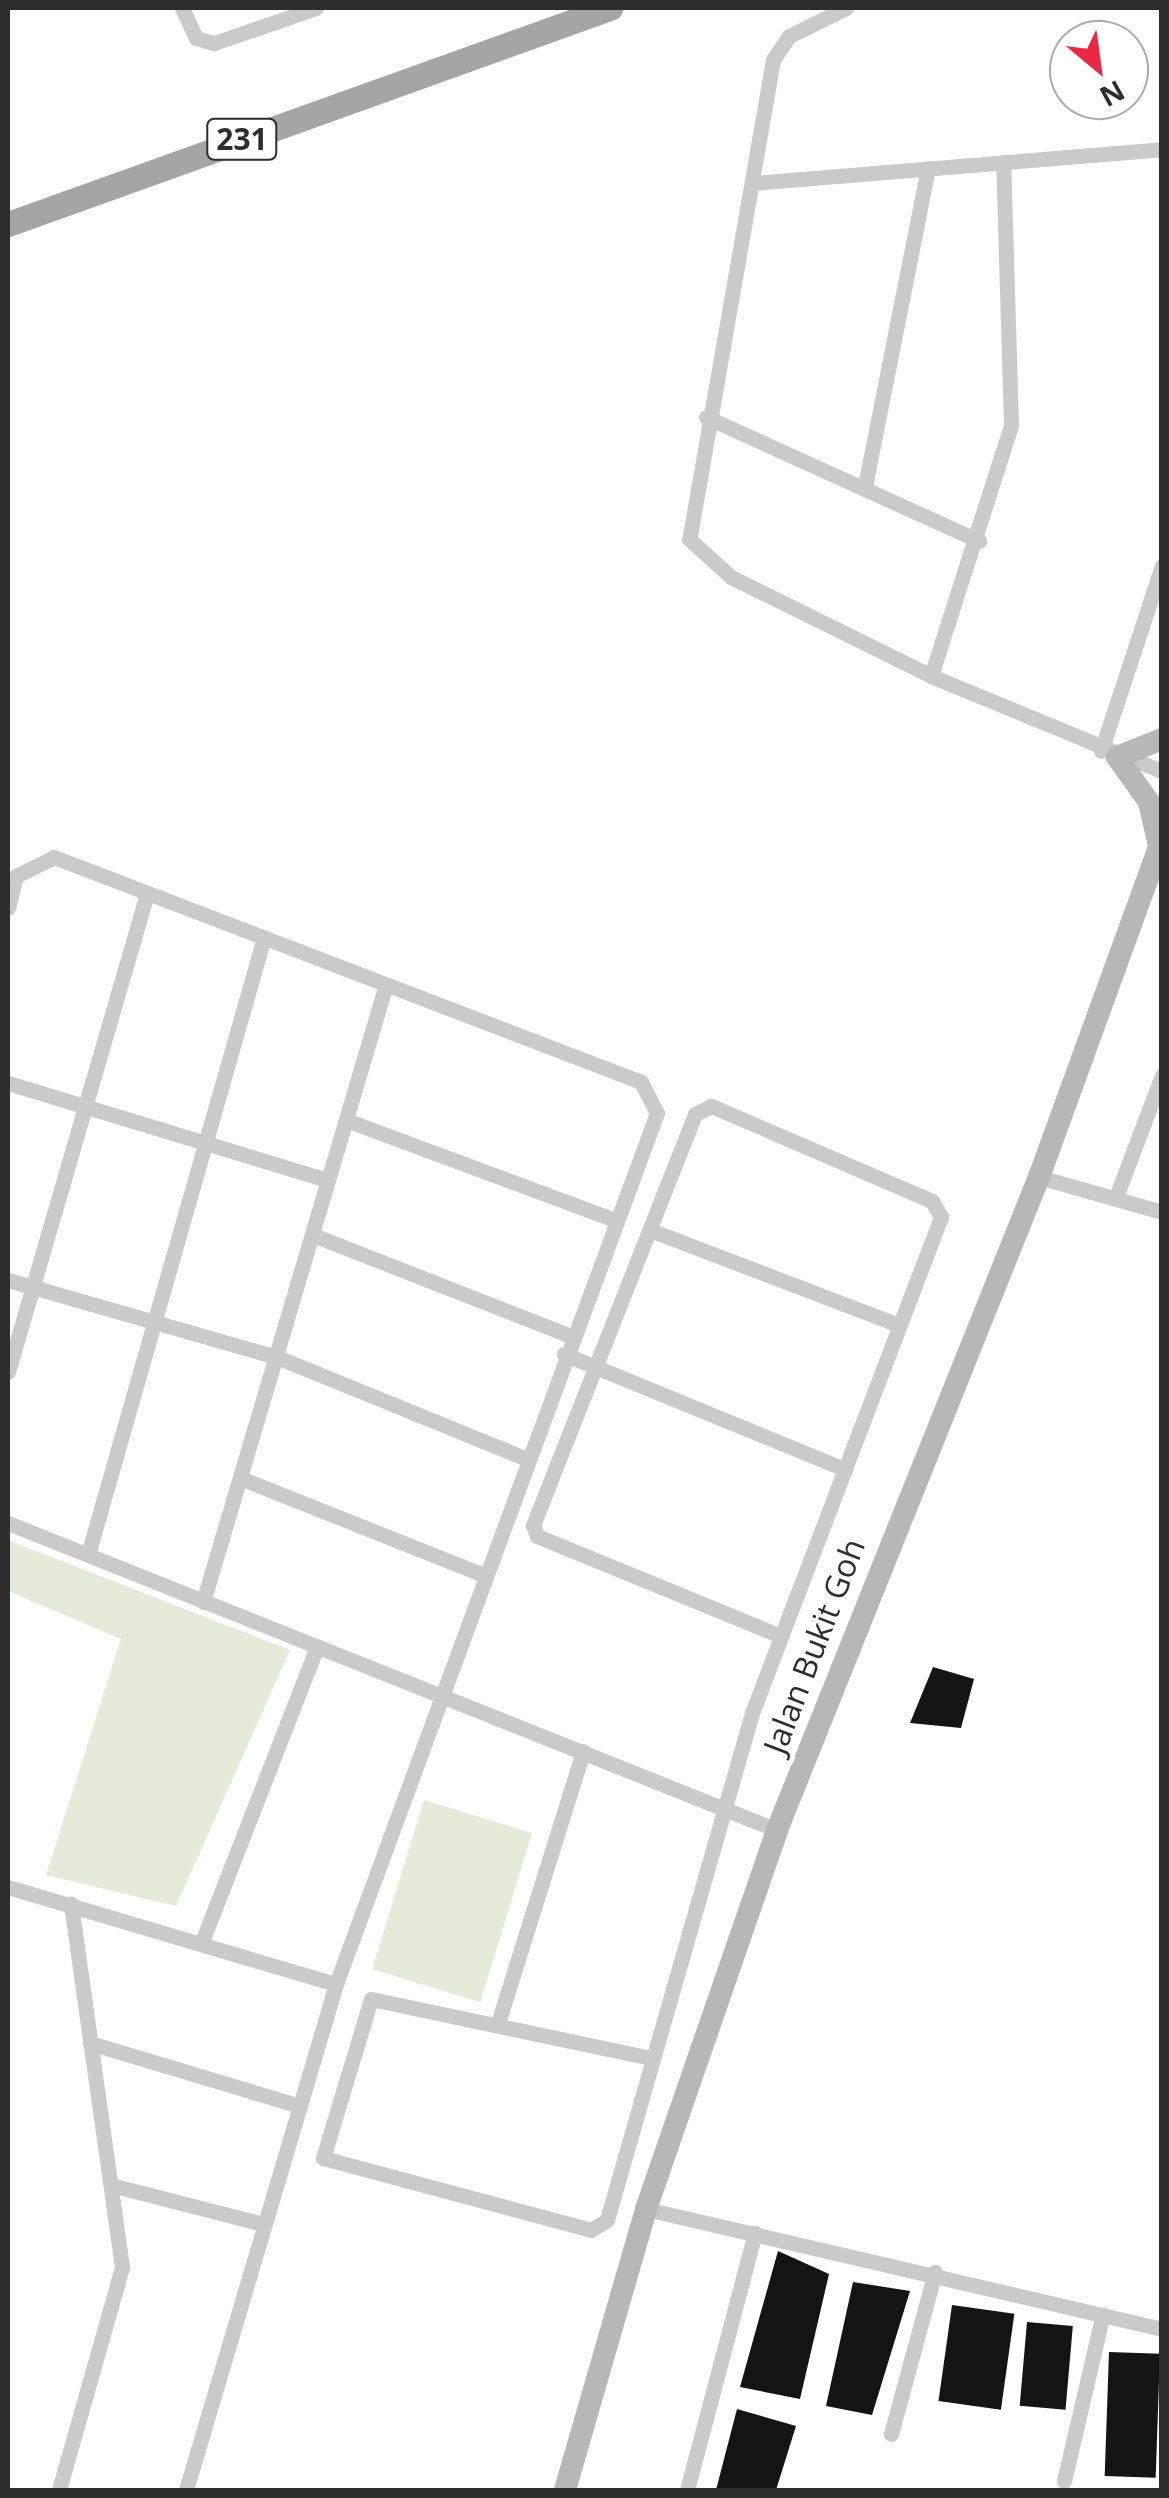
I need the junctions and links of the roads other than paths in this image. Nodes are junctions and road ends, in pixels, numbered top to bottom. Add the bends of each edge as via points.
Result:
1 (182, 8) edge
2 (316, 8) edge
3 (610, 8) edge
4 (846, 8) edge
5 (1162, 149) edge
6 (1003, 162) junction
7 (928, 168) junction
8 (752, 183) junction
9 (8, 224) edge
10 (706, 417) junction
11 (865, 486) junction
12 (980, 541) junction
13 (1162, 566) edge
14 (931, 676) junction
15 (1162, 739) edge
16 (1109, 754) junction
17 (1162, 771) edge
18 (1160, 843) edge
19 (146, 896) junction
20 (8, 908) edge
21 (262, 940) junction
22 (384, 990) junction
23 (1162, 1075) edge
24 (8, 1083) edge
25 (86, 1105) junction
26 (346, 1120) junction
27 (207, 1141) junction
28 (1039, 1178) junction
29 (328, 1180) junction
30 (1116, 1197) junction
31 (1162, 1212) edge
32 (615, 1220) junction
33 (650, 1230) junction
34 (313, 1235) junction
35 (8, 1280) edge
36 (31, 1286) junction
37 (154, 1321) junction
38 (900, 1325) junction
39 (571, 1336) junction
40 (564, 1354) junction
41 (277, 1357) junction
42 (592, 1369) junction
43 (8, 1372) edge
44 (525, 1458) junction
45 (845, 1469) junction
46 (240, 1478) junction
47 (8, 1522) edge
48 (89, 1551) junction
49 (481, 1574) junction
50 (203, 1602) junction
51 (782, 1636) junction
52 (317, 1646) junction
53 (436, 1691) junction
54 (582, 1751) junction
55 (726, 1809) junction
56 (777, 1830) junction
57 (8, 1886) edge
58 (71, 1904) junction
59 (203, 1940) junction
60 (336, 1984) junction
61 (498, 2023) junction
62 (90, 2043) junction
63 (651, 2058) junction
64 (297, 2105) junction
65 (111, 2185) junction
66 (646, 2209) junction
67 (264, 2224) junction
68 (755, 2233) junction
69 (935, 2272) junction
70 (1103, 2314) junction
71 (1162, 2329) edge
72 (891, 2434) dead end
73 (1064, 2482) dead end
74 (58, 2490) edge
75 (186, 2490) edge
76 (565, 2490) edge
77 (687, 2490) edge

1 - 2 street via 196,38 214,43
3 - 9 main road, 231
4 - 8 street via 778,46
5 - 6 street
6 - 7 street
6 - 12 street via 1011,425
7 - 8 street
7 - 11 street
8 - 10 street
10 - 11 street
10 - 14 street via 686,516 701,555
11 - 12 street
12 - 14 street
13 - 16 street
14 - 16 street
15 - 16 main road
16 - 17 street
16 - 18 main road via 1149,802
18 - 28 main road, Jalan Bukit Goh
19 - 20 street via 54,856 16,876
19 - 21 street
19 - 25 street
21 - 22 street
21 - 27 street
22 - 26 street
22 - 32 street via 640,1082 657,1112
23 - 30 street
24 - 25 street
25 - 27 street
25 - 36 street
26 - 29 street
26 - 32 street
27 - 29 street
27 - 37 street
28 - 30 street
28 - 56 main road, Jalan Bukit Goh
29 - 34 street
30 - 31 street
32 - 39 street
33 - 38 street
33 - 38 street via 695,1114 711,1106 938,1206
33 - 42 street
34 - 39 street
34 - 41 street
35 - 36 street
36 - 37 street
36 - 43 street
37 - 41 street
37 - 48 street
38 - 45 street
39 - 40 street
40 - 42 street
40 - 44 street
41 - 44 street
41 - 46 street
42 - 45 street
42 - 51 street via 534,1532
44 - 49 street
45 - 51 street
46 - 49 street
46 - 50 street
47 - 48 street
48 - 50 street
49 - 53 street
50 - 52 street
51 - 55 street
52 - 53 street
52 - 59 street
53 - 54 street
53 - 60 street
54 - 55 street
54 - 61 street
55 - 56 street
55 - 63 street
56 - 66 main road, Jalan Bukit Goh
57 - 58 street
58 - 59 street
58 - 62 street
59 - 60 street
60 - 64 street
61 - 63 street
61 - 63 street via 370,1998 323,2158 600,2228
62 - 64 street
62 - 65 street
64 - 67 street
65 - 67 street
65 - 74 street via 122,2267
66 - 68 street
66 - 76 main road, Jalan Bukit Goh
67 - 75 street
68 - 69 street
68 - 77 street
69 - 70 street
69 - 72 street
70 - 71 street
70 - 73 street

